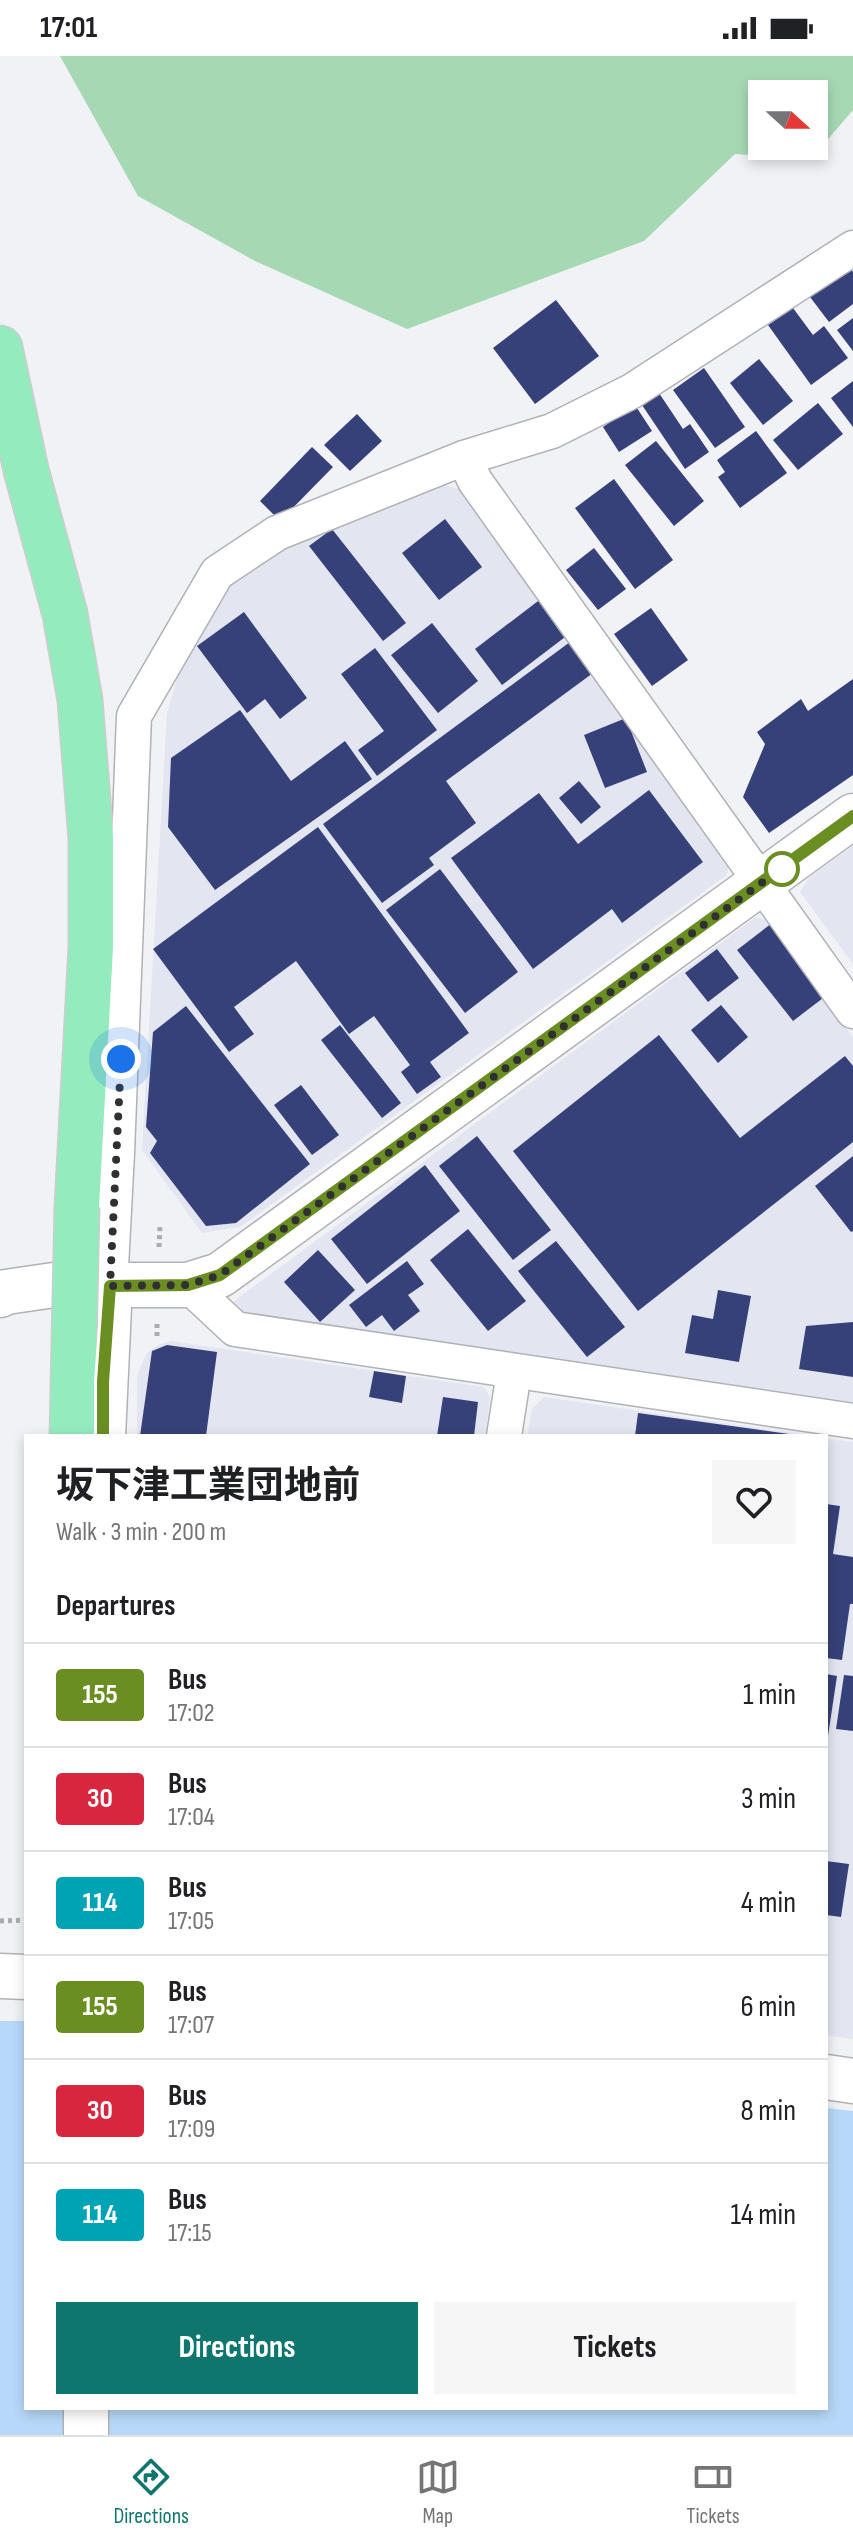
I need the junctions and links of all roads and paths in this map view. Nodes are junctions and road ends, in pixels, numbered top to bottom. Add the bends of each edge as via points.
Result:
1 (853, 248) edge
2 (0, 348) edge
3 (464, 458) junction
4 (853, 816) edge
5 (763, 883) junction
6 (853, 1011) edge
7 (188, 1285) junction
8 (110, 1286) junction
9 (0, 1295) edge
10 (514, 1372) junction
11 (853, 1421) edge
12 (72, 1434) edge
13 (103, 1434) edge
14 (504, 1434) edge
15 (24, 1920) edge
16 (0, 1921) edge
17 (0, 1976) edge
18 (24, 1977) edge
19 (828, 2077) edge
20 (853, 2081) edge
21 (86, 2410) edge
22 (86, 2435) edge

1 - 3 street via 632,391 552,431
2 - 12 highway, bridge via 65,614 80,700 91,839
3 - 5 street via 475,481
3 - 8 street via 277,533 217,573 134,716
4 - 5 main road
5 - 6 street
5 - 7 main road via 220,1275
7 - 8 main road
7 - 10 street via 235,1329
8 - 9 main road via 54,1285
8 - 13 main road
10 - 11 street
10 - 14 street
15 - 16 path
17 - 18 main road
19 - 20 main road
21 - 22 main road

